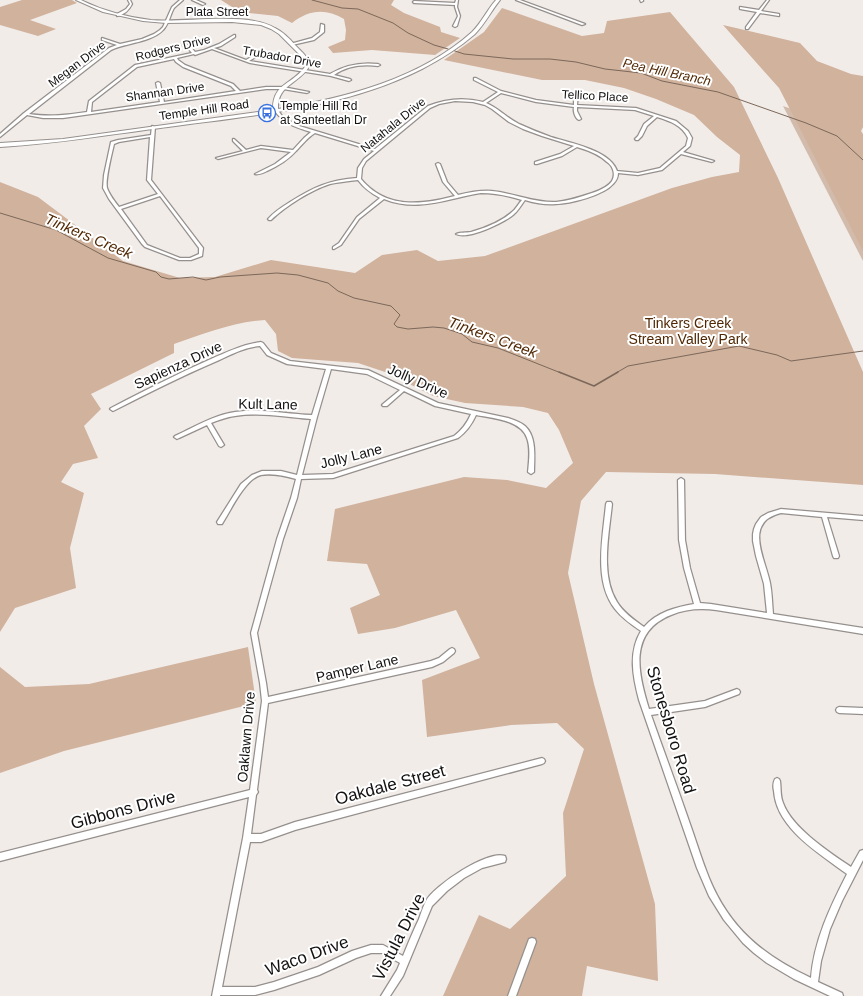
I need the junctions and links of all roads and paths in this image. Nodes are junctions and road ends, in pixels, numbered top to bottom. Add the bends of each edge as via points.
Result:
1 (78, 0) edge
2 (129, 0) edge
3 (182, 0) edge
4 (193, 0) edge
5 (498, 0) edge
6 (517, 0) edge
7 (768, 0) edge
8 (414, 2) dead end
9 (457, 2) edge
10 (204, 4) dead end
11 (741, 8) dead end
12 (759, 11) junction
13 (118, 15) junction
14 (778, 15) dead end
15 (167, 22) junction
16 (583, 24) dead end
17 (322, 25) dead end
18 (455, 26) dead end
19 (747, 28) dead end
20 (234, 36) dead end
21 (103, 39) dead end
22 (292, 44) junction
23 (120, 45) junction
24 (184, 45) dead end
25 (212, 49) junction
26 (195, 54) junction
27 (258, 54) dead end
28 (175, 58) junction
29 (246, 61) junction
30 (378, 65) dead end
31 (305, 72) junction
32 (332, 75) junction
33 (476, 79) dead end
34 (349, 80) dead end
35 (158, 83) dead end
36 (283, 88) junction
37 (239, 92) junction
38 (307, 92) dead end
39 (500, 92) junction
40 (576, 94) dead end
41 (162, 102) junction
42 (483, 103) junction
43 (575, 106) junction
44 (276, 110) junction
45 (89, 113) junction
46 (26, 114) junction
47 (656, 116) junction
48 (579, 119) dead end
49 (153, 127) junction
50 (314, 132) junction
51 (0, 136) edge
52 (153, 136) junction
53 (637, 139) dead end
54 (234, 140) dead end
55 (0, 145) edge
56 (576, 146) junction
57 (244, 150) junction
58 (374, 150) junction
59 (294, 151) junction
60 (681, 153) junction
61 (218, 158) dead end
62 (712, 161) dead end
63 (536, 163) dead end
64 (438, 164) dead end
65 (616, 172) junction
66 (257, 174) dead end
67 (359, 179) junction
68 (160, 195) junction
69 (458, 197) junction
70 (383, 198) junction
71 (524, 199) junction
72 (118, 209) junction
73 (270, 219) dead end
74 (458, 234) dead end
75 (334, 248) dead end
76 (278, 361) joint
77 (329, 368) junction
78 (403, 390) junction
79 (385, 405) dead end
80 (113, 408) dead end
81 (474, 413) junction
82 (314, 418) junction
83 (209, 424) junction
84 (177, 437) dead end
85 (221, 444) dead end
86 (531, 472) dead end
87 (298, 477) junction
88 (681, 480) dead end
89 (609, 504) dead end
90 (824, 515) junction
91 (863, 518) edge
92 (220, 522) dead end
93 (836, 556) dead end
94 (698, 606) junction
95 (770, 615) junction
96 (644, 630) junction
97 (863, 631) edge
98 (452, 651) dead end
99 (736, 692) dead end
100 (265, 701) junction
101 (839, 710) dead end
102 (863, 711) edge
103 (648, 712) junction
104 (542, 760) dead end
105 (778, 781) dead end
106 (254, 792) junction
107 (247, 838) junction
108 (863, 854) edge
109 (0, 857) edge
110 (502, 859) dead end
111 (851, 872) junction
112 (532, 942) dead end
113 (404, 961) junction
114 (814, 984) junction
115 (217, 994) edge
116 (385, 996) edge
117 (512, 996) edge
118 (839, 996) edge

1 - 13 main road, Plata Street
2 - 13 street via 129,8
3 - 15 street, Megan Drive via 172,7
4 - 10 street
5 - 44 main road, Temple Hill Road via 473,34 418,69 352,94
6 - 16 street
7 - 12 street
8 - 9 street
9 - 18 street via 459,16
11 - 12 street
12 - 14 street
12 - 19 street
13 - 15 main road, Plata Street
15 - 22 main road, Plata Street via 254,22 274,28
15 - 23 street, Megan Drive via 155,34
17 - 22 street via 322,32 318,36
20 - 25 street, Rodgers Drive
21 - 23 street
22 - 31 main road, Plata Street via 306,59 308,65
23 - 46 street, Megan Drive via 108,51
24 - 26 street
25 - 26 street, Rodgers Drive
25 - 29 street, Trubador Drive
26 - 28 street, Rodgers Drive
27 - 29 street
28 - 37 street via 184,66 232,85
28 - 45 street, Rodgers Drive via 134,67 90,102
29 - 31 street, Trubador Drive
30 - 32 street via 354,65 338,70
31 - 32 street, Trubador Drive
31 - 36 main road
32 - 34 street, Trubador Drive
33 - 39 street, Tellico Place
35 - 41 street
36 - 37 street, Shannan Drive
36 - 38 street, Shannan Drive
36 - 44 main road via 276,98
37 - 41 street, Shannan Drive
39 - 42 street
39 - 43 street, Tellico Place via 536,101
40 - 43 street
41 - 45 street, Shannan Drive
42 - 56 street, Natahala Drive via 516,124
42 - 58 street, Natahala Drive via 455,100 433,105
43 - 47 street, Tellico Place via 628,108
43 - 48 street
44 - 49 main road, Temple Hill Road
44 - 50 street via 290,123
45 - 46 street, Shannan Drive via 57,117
46 - 51 street, Megan Drive
47 - 53 street via 645,125
47 - 60 street, Tellico Place via 675,122 687,132 689,143
49 - 52 street
49 - 55 main road, Temple Hill Road via 46,143
50 - 58 street
50 - 59 street via 304,138
52 - 68 street via 149,178
52 - 72 street via 118,141 111,145 105,186
54 - 57 street
56 - 63 street via 561,155
56 - 65 street, Natahala Drive via 605,157
57 - 59 street via 266,147
57 - 61 street
58 - 67 street, Natahala Drive via 360,168
59 - 66 street
60 - 62 street
60 - 65 street, Tellico Place via 666,166 656,170 638,174
64 - 69 street via 445,182
65 - 71 street via 615,179 607,188 577,199 549,203
67 - 70 street via 370,192
67 - 73 street via 319,186
68 - 72 street
68 - 72 street via 201,248 202,255 191,259 179,259 146,246
69 - 70 street via 420,204
69 - 71 street via 494,192
70 - 75 street via 358,218 340,244
71 - 74 street via 504,220 475,232
76 - 77 street, Jolly Drive
76 - 80 street, Sapienza Drive via 263,345 254,345 201,366
77 - 78 street, Jolly Drive via 368,372
77 - 82 street, Oaklawn Drive
78 - 79 street
78 - 81 street, Jolly Drive via 437,405
81 - 86 street, Jolly Drive via 506,419 525,429 531,443
81 - 87 street, Jolly Lane via 466,428 450,439 346,472 323,477
82 - 83 street, Kult Lane via 246,413 233,414
82 - 87 street, Oaklawn Drive
83 - 84 street, Kult Lane
83 - 85 street
87 - 92 street, Jolly Lane via 269,472 254,476 243,485
87 - 100 street, Oaklawn Drive via 254,634
88 - 94 street via 682,540
89 - 96 street via 604,569 606,587 620,611
90 - 91 street
90 - 93 street
90 - 95 street via 781,511 769,515 759,523 756,539 767,584
94 - 95 street
94 - 96 street via 664,615
95 - 97 street
96 - 103 street, Stonesboro Road via 637,649 636,666 639,686
98 - 100 street, Pamper Lane via 432,664
99 - 103 street via 705,704
100 - 106 street, Oaklawn Drive
101 - 102 street
103 - 114 street, Stonesboro Road via 705,879 722,912 751,945 775,963
104 - 107 street, Oakdale Street via 294,826 261,838
105 - 111 street via 778,798 784,814 816,846
106 - 107 street, Oaklawn Drive
106 - 109 street, Gibbons Drive
107 - 115 street, Oaklawn Drive
108 - 111 street
110 - 113 street, Vistula Drive via 473,869 437,894 429,903
111 - 114 street via 823,936
112 - 117 street
113 - 115 street, Waco Drive via 383,949 371,949 319,971 274,986 255,991
113 - 116 street, Vistula Drive via 400,973
114 - 118 street, Stonesboro Road

